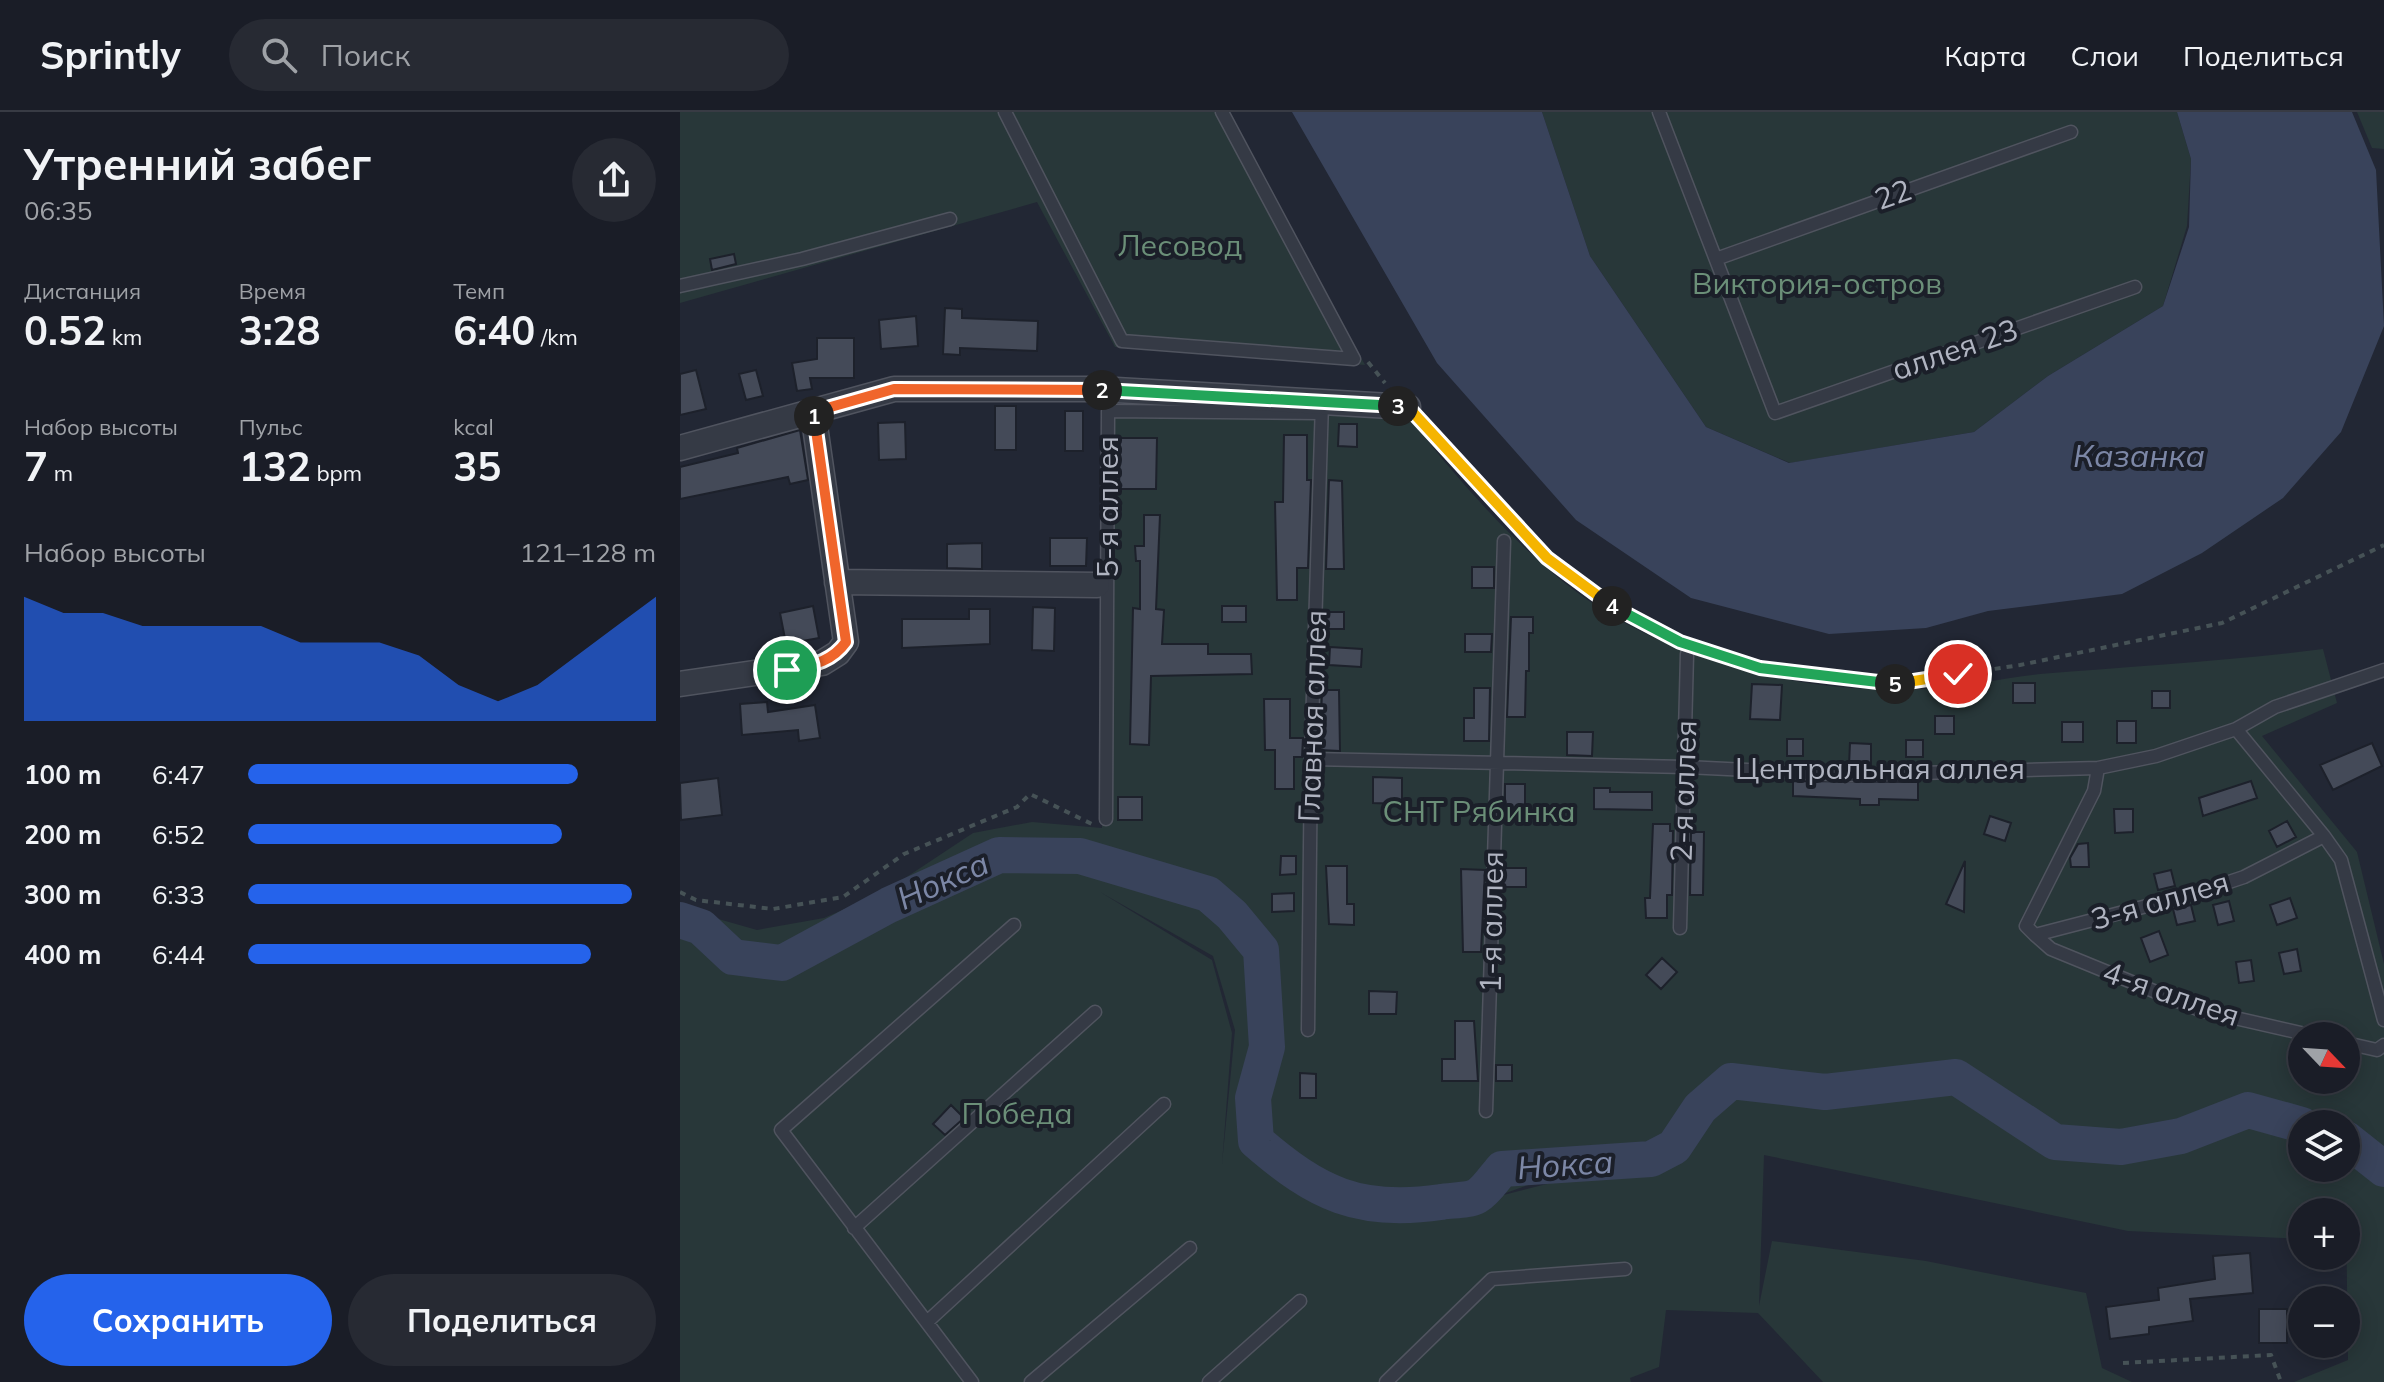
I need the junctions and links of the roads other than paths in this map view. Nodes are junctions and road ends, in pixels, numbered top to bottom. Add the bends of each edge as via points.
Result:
1 (1005, 112) edge
2 (1222, 112) edge
3 (1660, 112) edge
4 (2071, 132) dead end
5 (950, 219) dead end
6 (1716, 259) junction
7 (680, 286) edge
8 (2135, 287) dead end
9 (1408, 407) road end
10 (1323, 408) junction
11 (813, 412) junction
12 (680, 448) edge
13 (1504, 541) dead end
14 (837, 582) junction
15 (1097, 585) dead end
16 (1687, 654) dead end
17 (2384, 670) edge
18 (680, 684) edge
19 (2236, 729) junction
20 (1311, 759) junction
21 (1496, 763) junction
22 (1686, 767) junction
23 (2098, 768) junction
24 (1106, 819) dead end
25 (2324, 836) junction
26 (1014, 925) dead end
27 (1680, 928) dead end
28 (2035, 935) junction
29 (1095, 1012) dead end
30 (2384, 1020) edge
31 (1308, 1030) dead end
32 (2288, 1030) edge
33 (2384, 1045) edge
34 (2360, 1046) edge
35 (1164, 1104) dead end
36 (1486, 1111) dead end
37 (854, 1228) junction
38 (1190, 1248) dead end
39 (1625, 1269) dead end
40 (1300, 1301) dead end
41 (927, 1322) junction
42 (972, 1382) edge
43 (1031, 1382) edge
44 (1209, 1382) edge
45 (1386, 1382) edge

1 - 2 lane via 1122,341 1354,359
3 - 6 lane
4 - 6 lane, 22
5 - 7 lane
6 - 8 lane, аллея 23 via 1775,413
9 - 10 street
10 - 11 street via 1099,389 894,389
10 - 20 lane, Главная аллея
10 - 24 lane, 5-я аллея via 1108,411
11 - 12 street
11 - 14 street
13 - 21 lane, 1-я аллея
14 - 15 street
14 - 18 street via 846,642 838,653 822,663 787,670
16 - 22 lane, 2-я аллея
17 - 19 lane, Центральная аллея via 2275,707
19 - 23 lane, Центральная аллея via 2156,756
19 - 25 lane
20 - 21 lane, Центральная аллея
20 - 31 lane, Главная аллея
21 - 22 lane, Центральная аллея
21 - 36 lane, 1-я аллея
22 - 23 lane, Центральная аллея via 1849,775
22 - 27 lane, 2-я аллея
23 - 28 lane via 2085,810 2026,926
25 - 28 lane, 3-я аллея via 2244,877
25 - 30 lane via 2341,860
26 - 37 lane via 781,1130
28 - 32 lane, 4-я аллея via 2051,949 2200,1010
29 - 37 lane
33 - 34 lane via 2377,1050
35 - 41 lane
37 - 41 lane
38 - 43 lane
39 - 45 lane via 1492,1279
40 - 44 lane
41 - 42 lane

